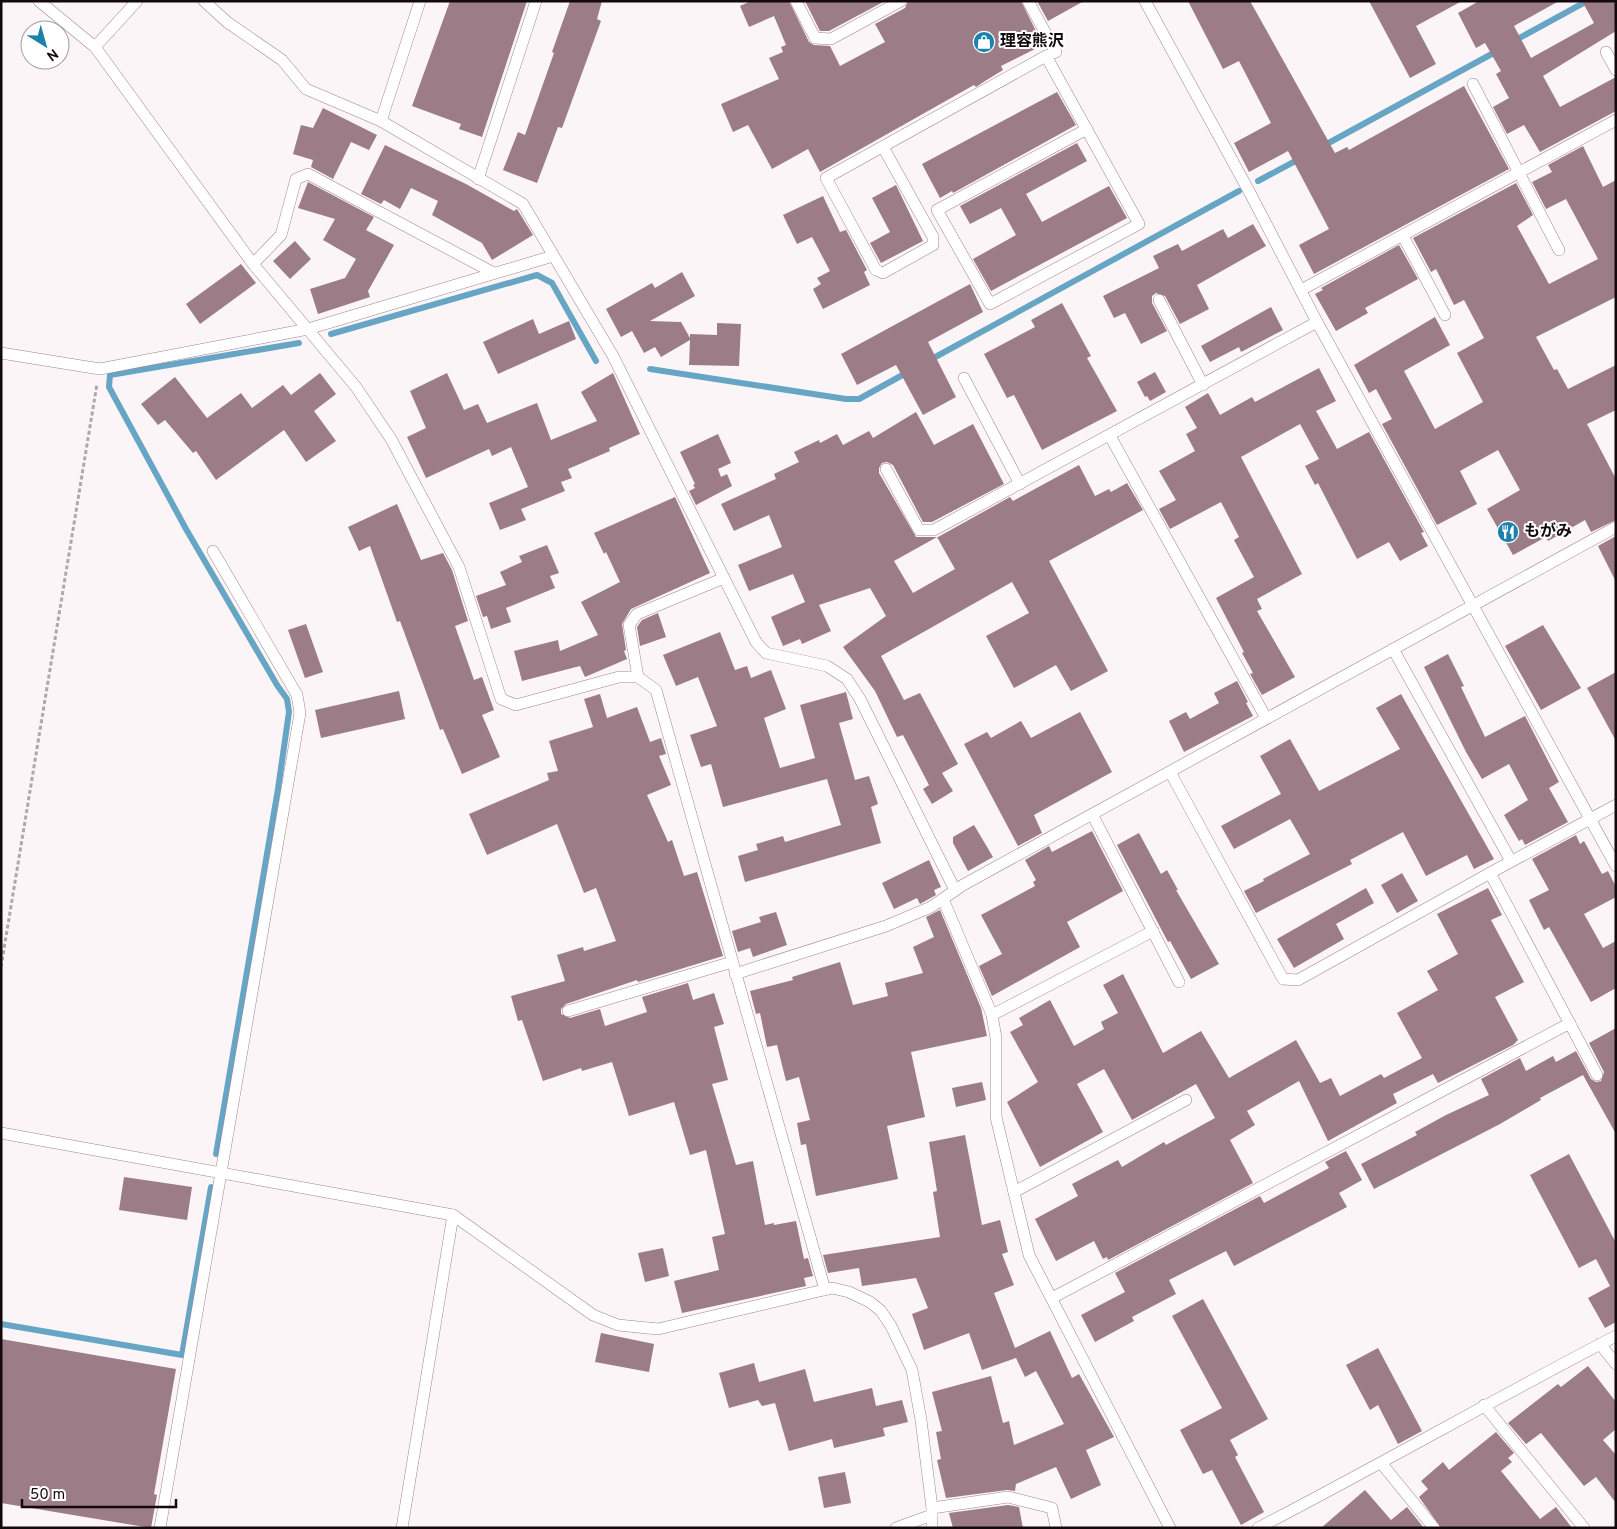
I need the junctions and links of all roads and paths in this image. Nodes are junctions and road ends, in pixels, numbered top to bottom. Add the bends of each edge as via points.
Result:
1 (39, 1) edge
2 (137, 1) edge
3 (204, 1) edge
4 (420, 1) edge
5 (536, 1) edge
6 (796, 1) edge
7 (901, 1) edge
8 (1028, 1) edge
9 (1144, 1) edge
10 (95, 47) junction
11 (1606, 52) dead end
12 (1046, 56) junction
13 (1616, 70) edge
14 (1473, 84) dead end
15 (1616, 120) edge
16 (381, 121) junction
17 (1086, 129) junction
18 (883, 147) junction
19 (1520, 172) junction
20 (478, 179) junction
21 (948, 229) junction
22 (1404, 236) junction
23 (933, 237) junction
24 (1559, 250) dead end
25 (553, 256) junction
26 (253, 264) junction
27 (492, 272) junction
28 (1301, 290) junction
29 (1159, 300) dead end
30 (1444, 315) dead end
31 (1317, 322) junction
32 (308, 329) junction
33 (1, 353) edge
34 (100, 369) junction
35 (964, 378) dead end
36 (1203, 385) junction
37 (1110, 436) junction
38 (886, 469) dead end
39 (1020, 484) junction
40 (1616, 527) edge
41 (213, 551) dead end
42 (724, 578) junction
43 (1472, 606) junction
44 (1393, 649) junction
45 (638, 677) junction
46 (1266, 718) junction
47 (1170, 772) junction
48 (1616, 805) edge
49 (1093, 816) junction
50 (1590, 819) junction
51 (1511, 861) junction
52 (1616, 866) edge
53 (1490, 873) junction
54 (955, 890) junction
55 (943, 899) junction
56 (1153, 931) junction
57 (732, 962) junction
58 (1, 967) edge
59 (735, 974) junction
60 (1179, 982) dead end
61 (568, 1011) dead end
62 (992, 1015) junction
63 (1570, 1023) junction
64 (1597, 1075) dead end
65 (1186, 1100) dead end
66 (1, 1133) edge
67 (223, 1172) junction
68 (1014, 1192) junction
69 (453, 1215) junction
70 (825, 1290) junction
71 (1052, 1298) junction
72 (1616, 1336) edge
73 (1600, 1344) junction
74 (1616, 1364) edge
75 (1484, 1405) junction
76 (1382, 1464) junction
77 (932, 1511) junction
78 (160, 1528) edge
79 (402, 1528) edge
80 (896, 1528) edge
81 (932, 1528) edge
82 (1056, 1528) edge
83 (1170, 1528) edge
84 (1258, 1528) edge
85 (1434, 1528) edge
86 (1584, 1528) edge

1 - 10 lane
2 - 10 lane
3 - 16 lane via 226,22 282,60 306,88
4 - 16 lane
5 - 20 lane
6 - 7 lane via 815,38 831,40
8 - 12 lane via 1056,52
9 - 28 lane
10 - 26 lane
11 - 13 lane
12 - 17 lane
12 - 18 lane
14 - 19 lane
15 - 19 lane
16 - 20 lane
17 - 21 lane via 937,210
17 - 21 lane via 1139,224 990,304
18 - 23 lane
18 - 23 lane via 826,178 876,270 883,273 932,245
19 - 22 lane
19 - 24 lane
20 - 25 lane via 523,204
21 - 23 lane
22 - 28 lane
22 - 30 lane
25 - 27 lane
25 - 42 lane via 613,356
26 - 27 lane via 281,235 296,179 308,174
26 - 32 lane
27 - 32 lane
28 - 31 lane
29 - 36 lane
31 - 36 lane
31 - 43 lane
32 - 34 lane
32 - 45 lane via 356,387 391,439 446,540 459,567 501,699 516,705 618,677
33 - 34 lane
34 - 58 path
35 - 39 lane
36 - 37 lane
37 - 39 lane
37 - 46 lane
38 - 39 lane via 920,530 934,530
40 - 43 lane
41 - 67 lane via 297,695 300,713
42 - 45 lane via 637,614 629,625
42 - 54 lane via 756,642 766,653 827,666 847,679
43 - 44 lane
43 - 50 lane
44 - 46 lane
44 - 51 lane
45 - 57 lane via 656,690
46 - 47 lane
47 - 49 lane
47 - 53 lane via 1283,979 1298,980
48 - 50 lane
49 - 54 lane
49 - 56 lane
50 - 51 lane
50 - 52 lane
51 - 53 lane
53 - 63 lane
54 - 55 lane
55 - 59 lane via 886,926
55 - 62 lane
56 - 60 lane
56 - 62 lane
57 - 59 lane
57 - 61 lane
59 - 70 lane
62 - 68 lane via 996,1038 996,1117
63 - 64 lane
63 - 71 lane
65 - 68 lane
66 - 67 lane
67 - 69 lane
67 - 78 lane
68 - 71 lane via 1029,1254
69 - 70 lane via 593,1315 618,1325 658,1328
69 - 79 lane
70 - 77 lane via 832,1288 862,1297 881,1311 891,1326 912,1370 922,1420
71 - 83 lane
72 - 73 lane
73 - 74 lane
73 - 75 lane
75 - 76 lane
75 - 86 lane
76 - 84 lane
76 - 85 lane
77 - 80 lane
77 - 81 lane
77 - 82 lane via 1008,1497 1052,1508

